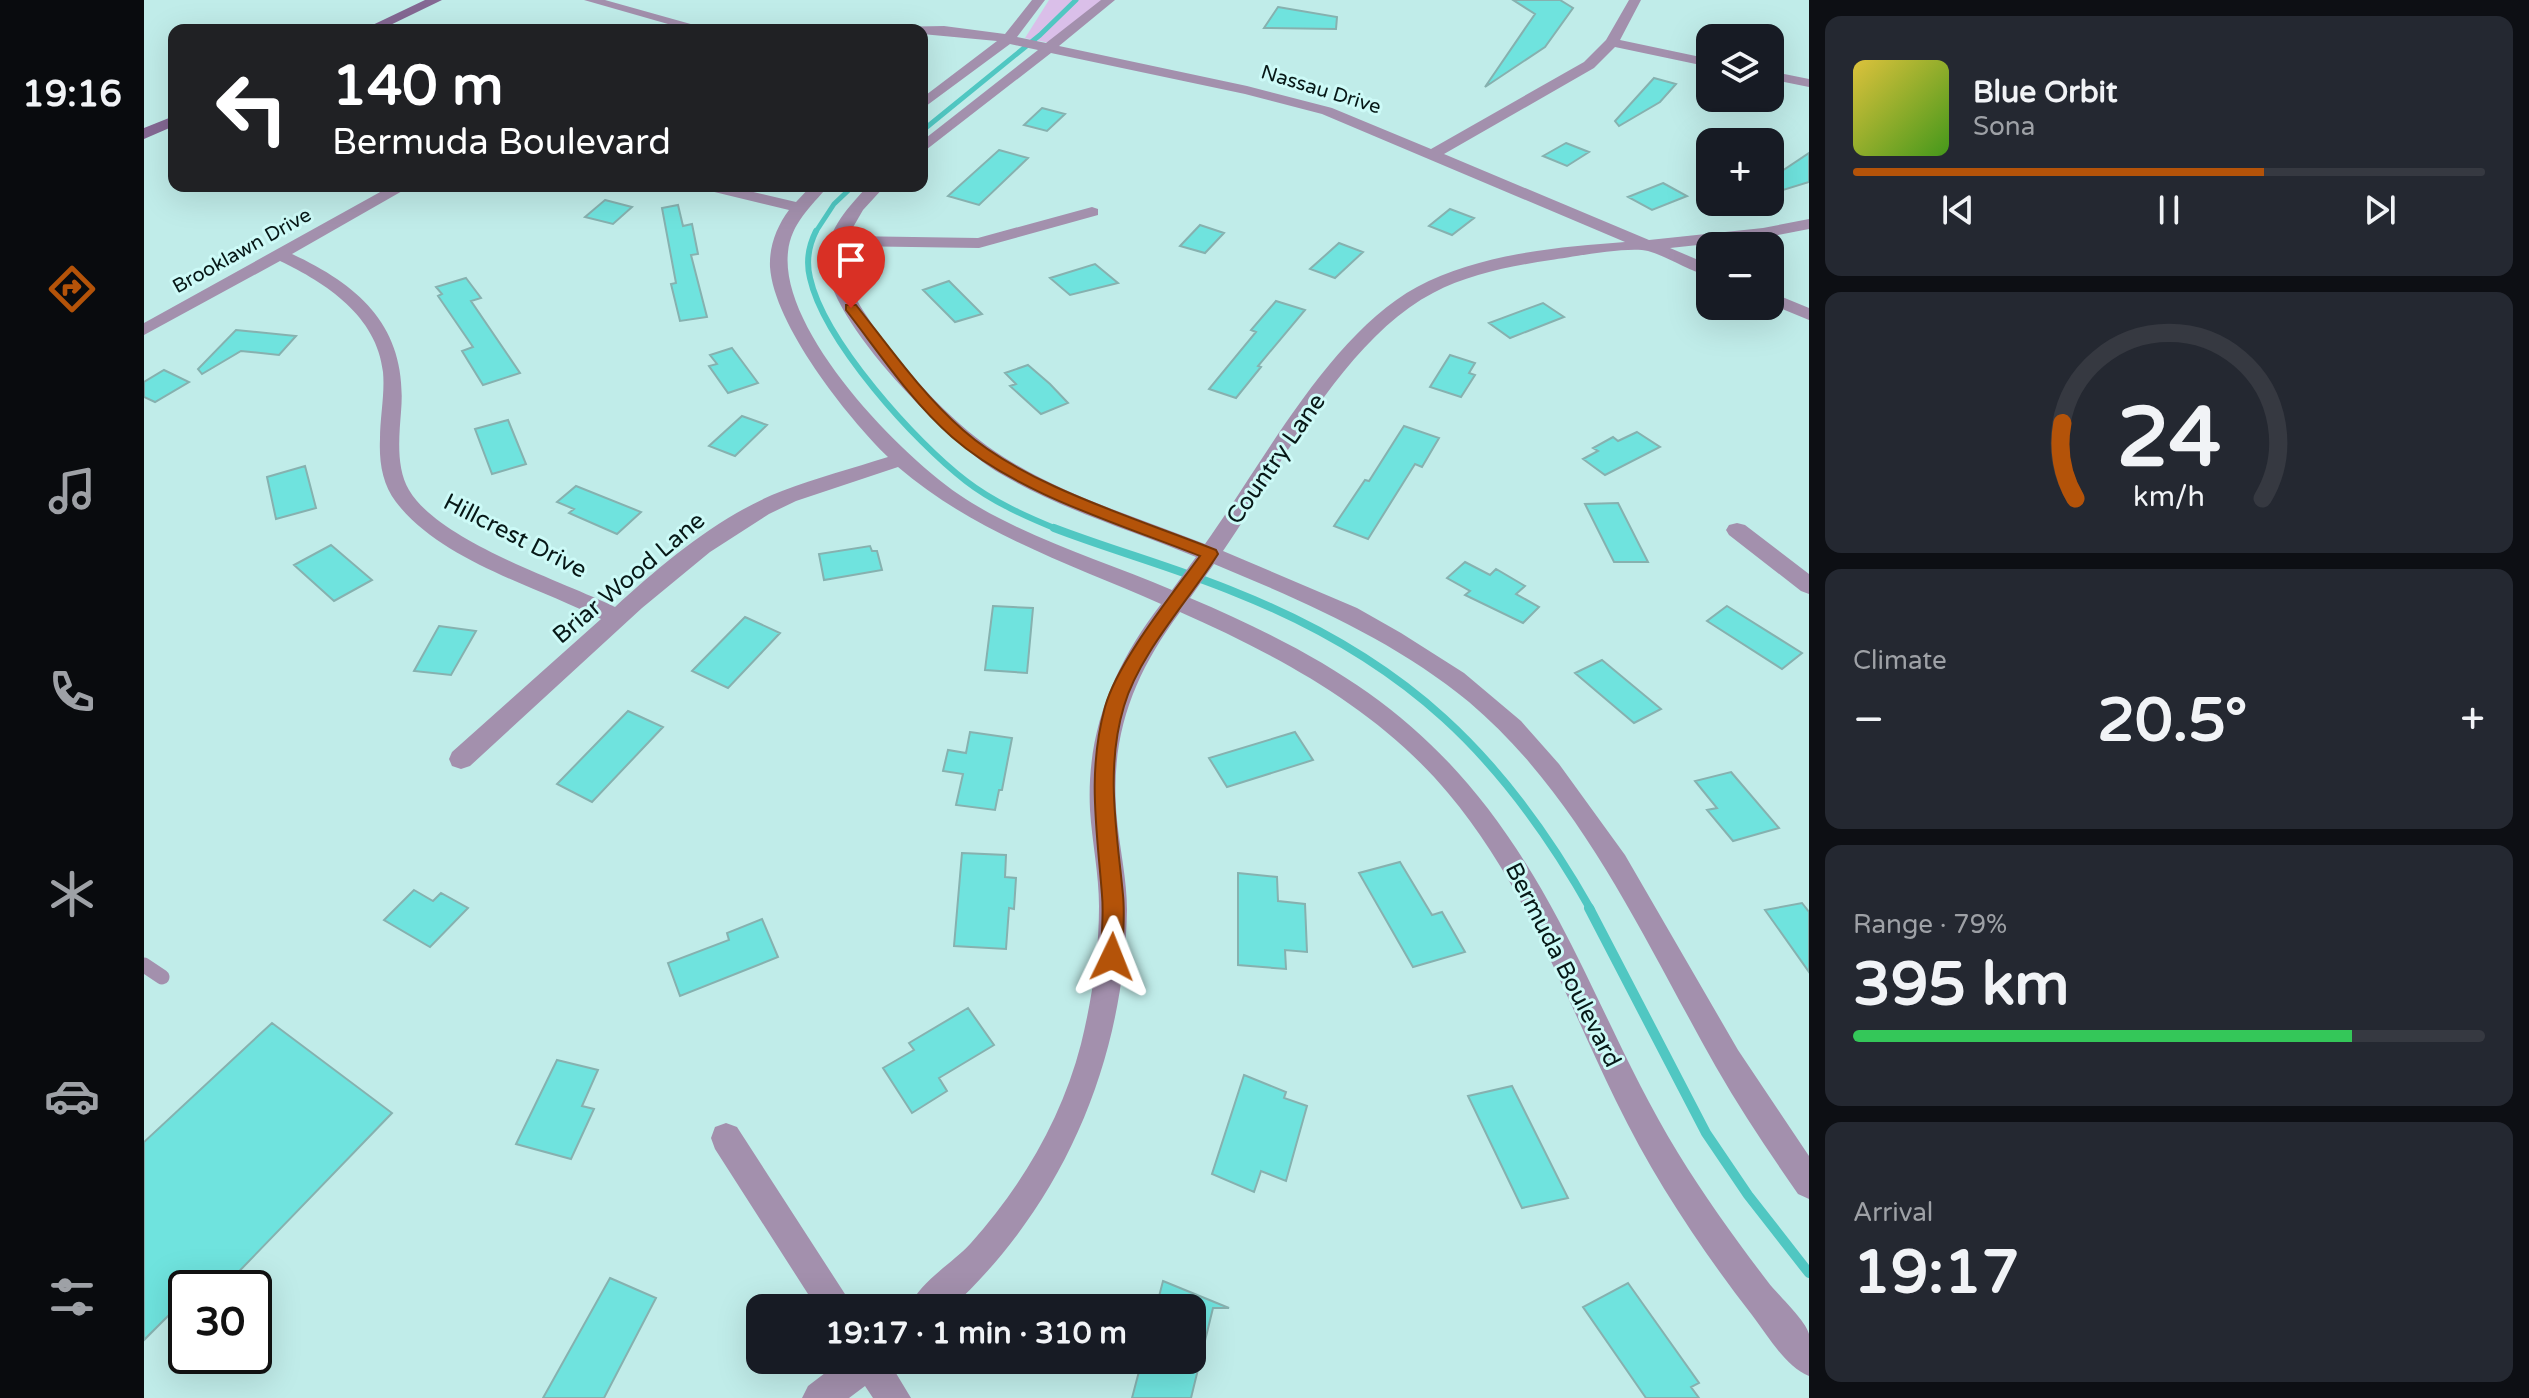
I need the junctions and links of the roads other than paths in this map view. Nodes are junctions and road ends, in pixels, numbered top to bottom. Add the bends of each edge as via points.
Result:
1 (436, 0) edge
2 (590, 0) edge
3 (1039, 0) edge
4 (1109, 0) edge
5 (1635, 0) edge
6 (382, 24) edge
7 (682, 24) edge
8 (928, 30) edge
9 (1015, 41) junction
10 (1612, 42) junction
11 (1043, 48) junction
12 (1696, 60) edge
13 (1784, 78) edge
14 (1809, 83) edge
15 (928, 101) edge
16 (168, 123) edge
17 (144, 134) edge
18 (928, 143) edge
19 (1433, 154) junction
20 (392, 192) edge
21 (733, 192) edge
22 (813, 192) edge
23 (872, 192) edge
24 (797, 207) junction
25 (1092, 212) dead end
26 (1809, 224) edge
27 (836, 241) junction
28 (1648, 247) junction
29 (280, 255) junction
30 (1696, 266) edge
31 (1784, 303) edge
32 (1809, 315) edge
33 (144, 330) edge
34 (900, 460) junction
35 (1737, 530) dead end
36 (1193, 577) junction
37 (1809, 586) edge
38 (618, 618) junction
39 (461, 759) dead end
40 (144, 965) edge
41 (162, 977) dead end
42 (726, 1138) dead end
43 (1809, 1183) edge
44 (828, 1294) edge
45 (941, 1294) edge
46 (1809, 1359) edge
47 (852, 1374) edge
48 (878, 1374) edge
49 (820, 1398) edge
50 (893, 1398) edge

1 - 6 street
2 - 7 street
3 - 9 street
4 - 11 street
5 - 10 street
8 - 9 street, Nassau Drive
9 - 11 street, Nassau Drive
9 - 15 street
10 - 12 street
10 - 19 street via 1561,84
11 - 18 street
11 - 19 street, Nassau Drive via 1305,104
13 - 14 street
16 - 17 street
19 - 28 street, Nassau Drive
20 - 29 street, Brooklawn Drive
21 - 24 street
22 - 24 street, Bermuda Boulevard
23 - 27 street
24 - 34 street, Bermuda Boulevard via 781,241 781,290 835,384
25 - 27 street via 979,243
26 - 28 street, Country Lane
27 - 36 street, Bermuda Boulevard via 838,283 851,308 922,398 958,434
28 - 30 street, Nassau Drive
28 - 36 street, Country Lane via 1487,268 1406,301 1372,330 1322,391
29 - 33 street, Brooklawn Drive
29 - 38 street, Hillcrest Drive via 340,290 375,323 390,362 392,470 401,495 422,518 454,539
31 - 32 street
34 - 36 street, Bermuda Boulevard via 953,501 999,526
34 - 38 street, Briar Wood Lane via 762,509 702,547
35 - 37 street
36 - 43 street, Bermuda Boulevard via 1349,614 1401,642 1511,727 1579,806 1614,857 1758,1109
36 - 45 street, Country Lane via 1131,671 1110,726 1102,806 1113,938 1092,1059 1045,1168 983,1254
36 - 46 street, Bermuda Boulevard via 1401,730 1461,788 1525,881 1627,1093 1695,1212
38 - 39 street, Briar Wood Lane
40 - 41 lane
42 - 44 street
47 - 49 street
48 - 50 street

